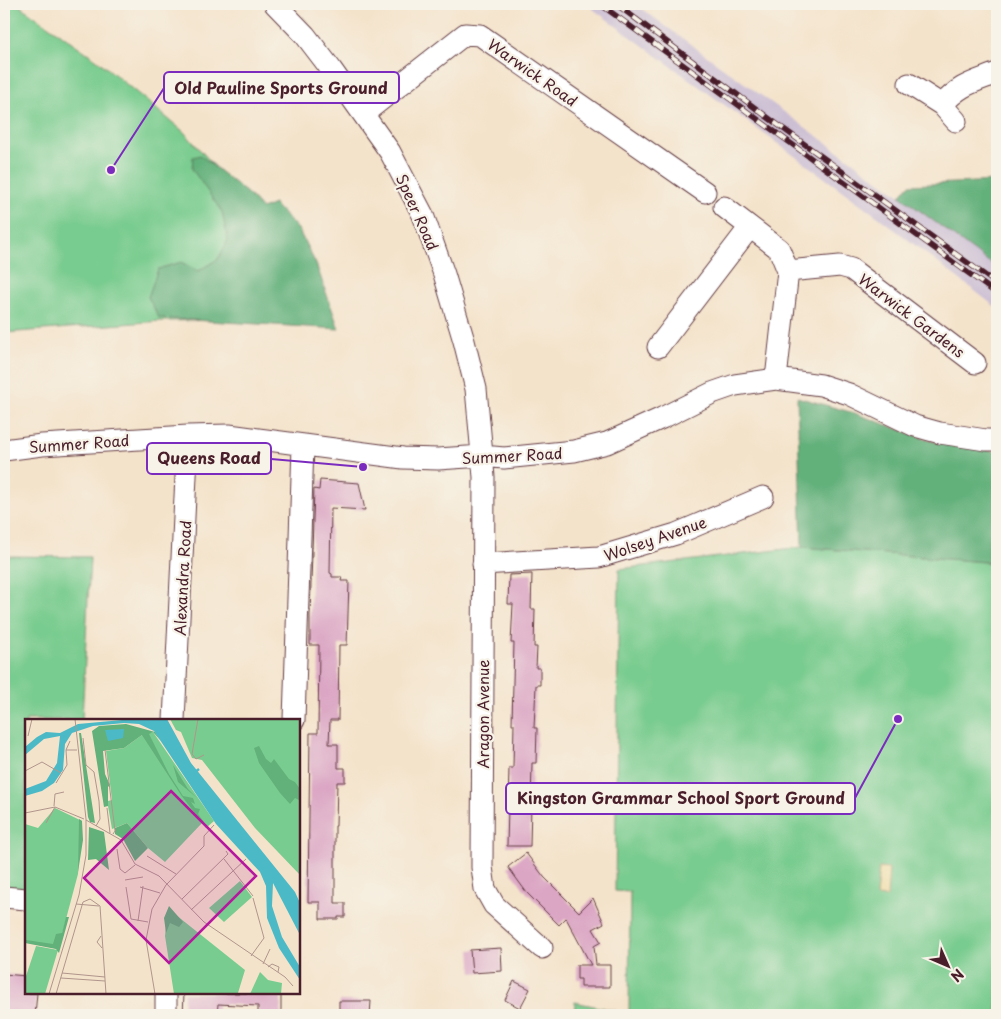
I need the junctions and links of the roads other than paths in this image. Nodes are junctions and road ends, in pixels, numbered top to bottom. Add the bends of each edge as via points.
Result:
1 (275, 4) edge
2 (997, 73) edge
3 (909, 84) dead end
4 (363, 114) junction
5 (705, 192) dead end
6 (724, 207) dead end
7 (750, 227) junction
8 (788, 272) junction
9 (658, 347) dead end
10 (975, 363) dead end
11 (776, 379) junction
12 (188, 436) junction
13 (997, 440) edge
14 (302, 446) junction
15 (4, 450) edge
16 (482, 456) junction
17 (762, 497) dead end
18 (483, 564) junction
19 (174, 719) edge
20 (294, 719) edge
21 (4, 897) edge
22 (25, 899) edge
23 (542, 948) dead end
24 (166, 994) edge
25 (166, 1015) edge

1 - 4 street, Speer Road via 305,36
2 - 3 street via 961,87 949,113
4 - 5 street, Warwick Road via 464,34 480,34
4 - 16 street, Speer Road via 390,152 422,215 444,274 476,389
6 - 7 street
7 - 8 street via 778,249
7 - 9 street
8 - 10 street, Warwick Gardens via 840,266 851,269
8 - 11 street
11 - 13 street, Summer Road via 821,385 849,394 915,426 940,433
11 - 16 street, Summer Road via 712,392 607,443 574,451 504,458
12 - 14 street, Summer Road via 229,435
12 - 15 street, Summer Road
12 - 19 street, Alexandra Road
14 - 16 street, Summer Road via 403,458
14 - 20 street
16 - 18 street, Aragon Avenue
17 - 18 street, Wolsey Avenue via 676,534 598,557
18 - 23 street, Aragon Avenue via 481,844 485,889 494,905
21 - 22 street
24 - 25 street

